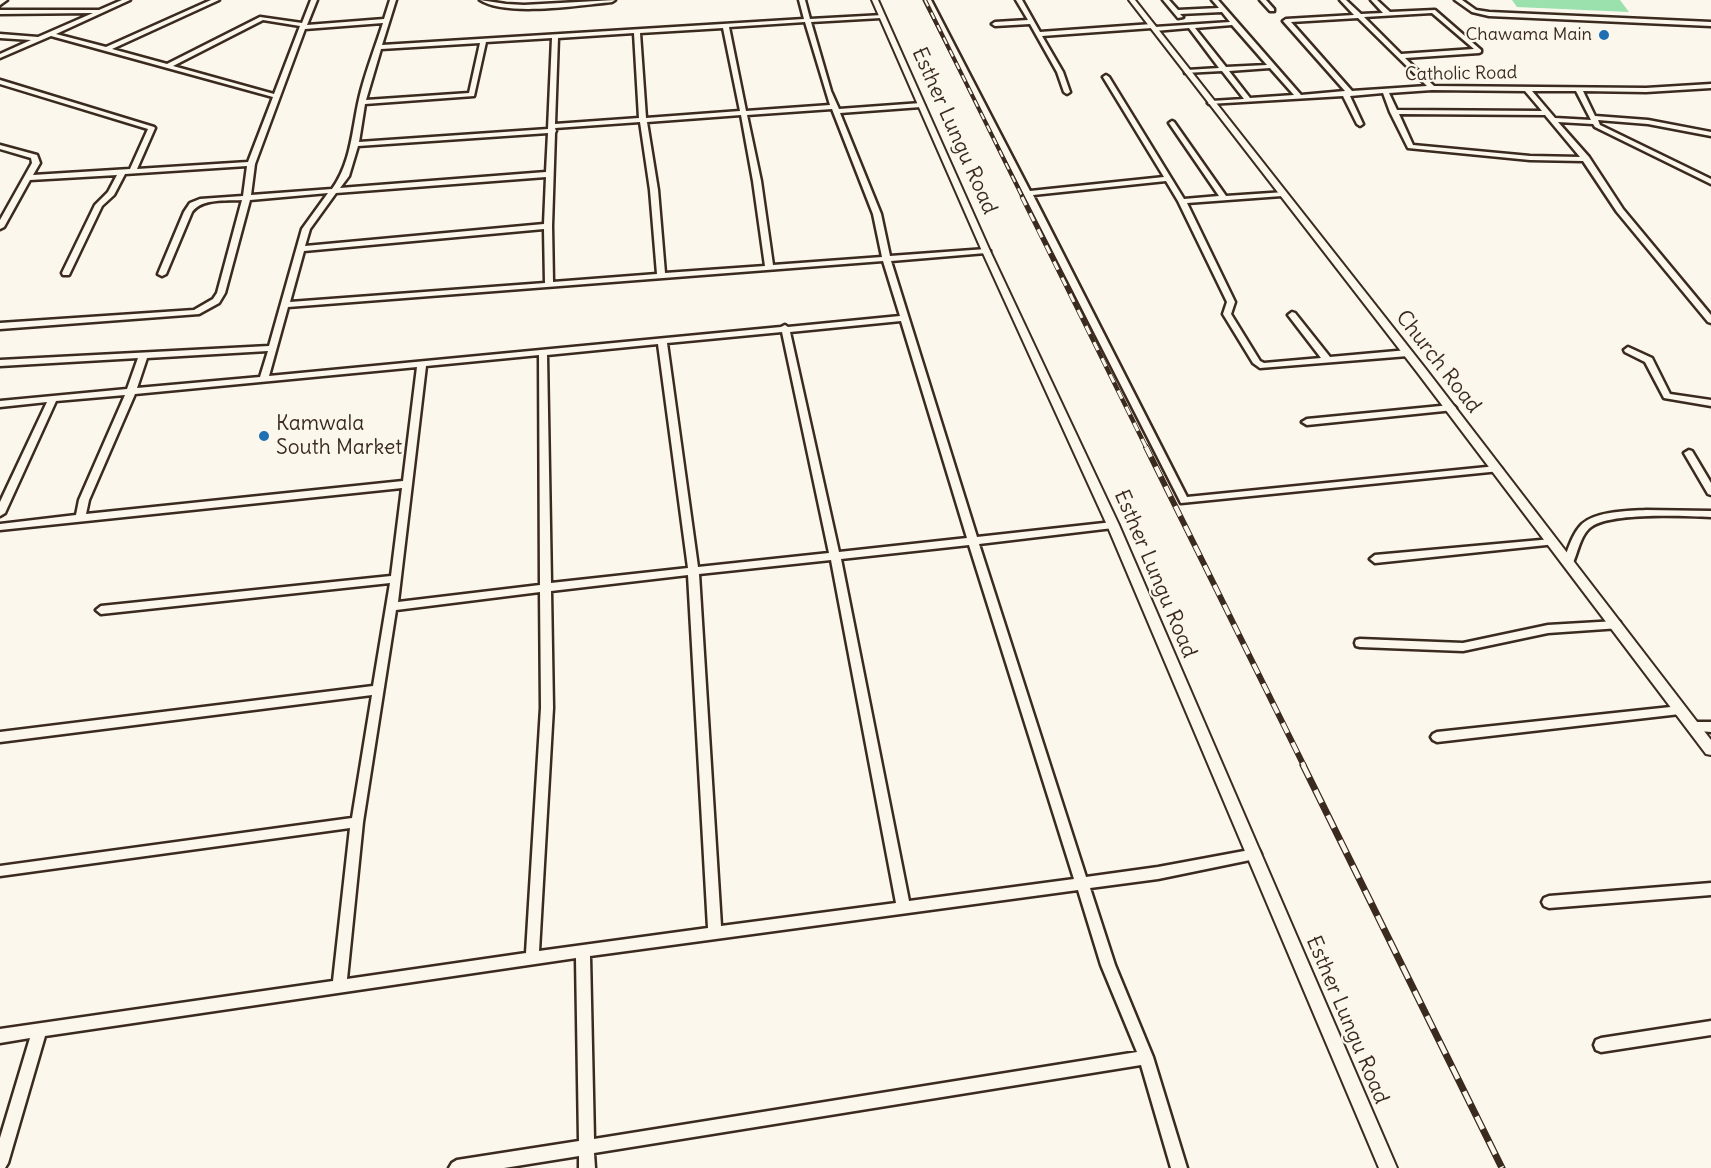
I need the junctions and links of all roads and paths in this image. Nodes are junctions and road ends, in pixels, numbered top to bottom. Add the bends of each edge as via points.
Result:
1 (4, 0) edge
2 (127, 0) edge
3 (216, 0) edge
4 (314, 0) edge
5 (393, 0) edge
6 (483, 0) edge
7 (612, 0) edge
8 (802, 0) edge
9 (875, 0) edge
10 (928, 0) edge
11 (1019, 0) edge
12 (1132, 0) edge
13 (1166, 0) edge
14 (1215, 0) edge
15 (1263, 0) edge
16 (1343, 0) edge
17 (1374, 0) edge
18 (1458, 0) edge
19 (562, 2) edge
20 (0, 3) edge
21 (1222, 10) junction
22 (1272, 10) dead end
23 (101, 11) junction
24 (0, 12) edge
25 (1176, 12) junction
26 (1388, 14) junction
27 (882, 16) junction
28 (1359, 16) junction
29 (386, 21) junction
30 (809, 21) junction
31 (1032, 22) junction
32 (995, 24) dead end
33 (1234, 24) junction
34 (1711, 24) edge
35 (726, 25) junction
36 (303, 26) junction
37 (1154, 27) junction
38 (1189, 27) junction
39 (637, 31) junction
40 (51, 34) junction
41 (1039, 34) junction
42 (0, 36) edge
43 (555, 36) junction
44 (40, 39) junction
45 (483, 41) junction
46 (380, 47) junction
47 (107, 49) junction
48 (0, 56) edge
49 (1402, 57) junction
50 (168, 66) junction
51 (1274, 66) junction
52 (1224, 70) junction
53 (1187, 72) junction
54 (1106, 77) dead end
55 (0, 82) edge
56 (1711, 86) edge
57 (1432, 88) junction
58 (1527, 89) junction
59 (1579, 90) junction
60 (1385, 91) junction
61 (1067, 92) dead end
62 (1348, 93) junction
63 (276, 96) junction
64 (1298, 96) junction
65 (1248, 100) junction
66 (362, 102) junction
67 (1211, 103) junction
68 (921, 105) junction
69 (836, 109) junction
70 (1393, 112) junction
71 (743, 113) junction
72 (1551, 116) junction
73 (643, 120) junction
74 (1593, 120) junction
75 (1172, 123) dead end
76 (1360, 124) dead end
77 (553, 128) junction
78 (1711, 134) edge
79 (355, 144) junction
80 (0, 147) edge
81 (1586, 159) junction
82 (251, 164) junction
83 (133, 170) junction
84 (122, 172) junction
85 (551, 174) junction
86 (27, 178) junction
87 (1168, 179) junction
88 (1711, 182) edge
89 (335, 192) junction
90 (1028, 193) junction
91 (1282, 194) junction
92 (246, 196) junction
93 (1224, 198) junction
94 (1182, 201) junction
95 (548, 226) junction
96 (0, 227) edge
97 (301, 249) junction
98 (986, 251) junction
99 (887, 260) junction
100 (769, 266) junction
101 (66, 273) dead end
102 (162, 274) dead end
103 (661, 276) junction
104 (549, 285) junction
105 (285, 305) junction
106 (1292, 315) dead end
107 (906, 318) junction
108 (1711, 320) edge
109 (0, 326) edge
110 (785, 328) junction
111 (662, 340) junction
112 (274, 348) junction
113 (1628, 350) dead end
114 (543, 352) junction
115 (1408, 353) junction
116 (143, 355) junction
117 (1327, 360) junction
118 (0, 363) edge
119 (422, 363) junction
120 (264, 380) junction
121 (131, 392) junction
122 (52, 399) junction
123 (1711, 403) edge
124 (0, 404) edge
125 (1451, 408) junction
126 (1307, 423) dead end
127 (1689, 453) dead end
128 (1497, 469) junction
129 (408, 484) junction
130 (1711, 492) edge
131 (0, 513) edge
132 (1711, 514) edge
133 (80, 518) junction
134 (1113, 525) junction
135 (0, 527) edge
136 (973, 541) junction
137 (1552, 542) junction
138 (835, 556) junction
139 (1375, 559) dead end
140 (1568, 562) junction
141 (693, 569) junction
142 (396, 579) junction
143 (544, 586) junction
144 (391, 606) junction
145 (101, 610) dead end
146 (1616, 625) junction
147 (1360, 643) dead end
148 (378, 690) junction
149 (1680, 710) junction
150 (1693, 727) junction
151 (1711, 727) edge
152 (0, 737) edge
153 (1437, 738) dead end
154 (1711, 750) edge
155 (357, 822) junction
156 (1255, 854) junction
157 (0, 871) edge
158 (1083, 883) junction
159 (1711, 889) edge
160 (1549, 902) dead end
161 (904, 908) junction
162 (715, 933) junction
163 (583, 952) junction
164 (532, 958) junction
165 (339, 986) junction
166 (1711, 1028) edge
167 (39, 1031) junction
168 (0, 1036) edge
169 (1601, 1046) dead end
170 (1146, 1058) junction
171 (587, 1148) junction
172 (0, 1163) edge
173 (457, 1168) edge
174 (587, 1168) edge
175 (1179, 1168) edge
176 (1388, 1168) edge

1 - 20 street
2 - 23 street
3 - 47 street
4 - 36 street
5 - 29 street
6 - 19 street via 497,6
7 - 19 street
8 - 30 street
9 - 27 street, Esther Lungu Road
10 - 90 street
11 - 31 street
12 - 37 street, Church Road
13 - 25 street
14 - 21 street
15 - 22 street
16 - 28 street
17 - 26 street
18 - 34 street via 1474,11 1489,14
21 - 25 street
21 - 33 street
23 - 24 street
23 - 40 street
25 - 38 street
26 - 28 street
26 - 49 street via 1434,11 1479,51
27 - 30 street
27 - 68 street, Esther Lungu Road
28 - 49 street
28 - 62 street via 1286,23
29 - 36 street
29 - 46 street
30 - 35 street
30 - 69 street
31 - 32 street
31 - 41 street
33 - 38 street
33 - 51 street
35 - 39 street
35 - 71 street
36 - 50 street via 262,18
36 - 63 street
37 - 38 street
37 - 41 street
37 - 53 street, Church Road
38 - 52 street
39 - 43 street
39 - 73 street
40 - 44 street
40 - 47 street
41 - 61 street
42 - 44 street
43 - 45 street
43 - 77 street
44 - 48 street
45 - 46 street
45 - 66 street via 472,95
46 - 66 street
47 - 50 street
49 - 57 street
50 - 63 street
51 - 52 street
51 - 64 street
52 - 53 street
52 - 65 street
53 - 67 street, Church Road
54 - 87 street
55 - 83 street via 152,128
56 - 59 street, Catholic Road
57 - 58 street, Catholic Road
57 - 60 street, Catholic Road
58 - 59 street, Catholic Road
58 - 72 street
59 - 74 street
60 - 62 street, Catholic Road
60 - 70 street
62 - 64 street, Catholic Road
62 - 76 street
63 - 82 street
64 - 65 street, Catholic Road
65 - 67 street, Catholic Road
66 - 79 street
67 - 91 street, Church Road
68 - 69 street
68 - 98 street, Esther Lungu Road
69 - 71 street
69 - 99 street via 877,214
70 - 72 street
70 - 81 street via 1407,144 1415,148
71 - 73 street
71 - 100 street
72 - 74 street
72 - 81 street
73 - 77 street
73 - 103 street
74 - 78 street via 1648,122
74 - 88 street via 1618,137
75 - 93 street
77 - 79 street
77 - 85 street
79 - 89 street via 345,176
80 - 86 street via 34,157 36,163
81 - 108 street via 1620,210
82 - 83 street
82 - 92 street
83 - 84 street
84 - 86 street
84 - 101 street via 115,188 99,205
85 - 89 street
85 - 95 street
86 - 96 street
87 - 90 street
87 - 94 street
89 - 92 street
89 - 97 street via 306,229
90 - 128 street via 1184,501
91 - 93 street
91 - 115 street, Church Road
92 - 102 street via 194,205
92 - 109 street via 221,293 204,308 176,314
93 - 94 street
94 - 117 street via 1231,302 1227,314 1257,363 1263,366
95 - 97 street
95 - 104 street
97 - 105 street
98 - 99 street
98 - 134 street, Esther Lungu Road
99 - 100 street
99 - 107 street
100 - 103 street
103 - 104 street
104 - 105 street
105 - 112 street
106 - 117 street
107 - 110 street
107 - 136 street
110 - 111 street
110 - 138 street
111 - 114 street
111 - 141 street
112 - 116 street
112 - 120 street
113 - 123 street via 1649,360 1666,396
114 - 119 street
114 - 143 street
115 - 117 street
115 - 125 street, Church Road
116 - 118 street
116 - 121 street
119 - 120 street
119 - 129 street
120 - 121 street
121 - 122 street
121 - 133 street via 84,500
122 - 124 street
122 - 131 street
125 - 126 street
125 - 128 street, Church Road
127 - 130 street
128 - 137 street, Church Road
129 - 133 street
129 - 142 street
132 - 140 street via 1649,514 1597,520 1582,532
133 - 135 street
134 - 136 street
134 - 156 street, Esther Lungu Road
136 - 138 street
136 - 158 street
137 - 139 street
137 - 140 street, Church Road
138 - 141 street
138 - 161 street
140 - 146 street, Church Road
141 - 143 street
141 - 162 street
142 - 144 street
142 - 145 street
143 - 144 street
143 - 164 street via 547,708
144 - 148 street
146 - 147 street via 1548,629 1463,647
146 - 149 street, Church Road
148 - 152 street
148 - 155 street
149 - 150 street, Church Road
149 - 153 street
150 - 151 street
150 - 154 street, Church Road
155 - 157 street
155 - 165 street
156 - 158 street
156 - 176 street, Esther Lungu Road
158 - 161 street
158 - 170 street via 1108,965
159 - 160 street
161 - 162 street
162 - 163 street
163 - 164 street
163 - 171 street
164 - 165 street
165 - 167 street
166 - 169 street
167 - 168 street
167 - 172 street
170 - 171 street
170 - 175 street
171 - 173 street
171 - 174 street

